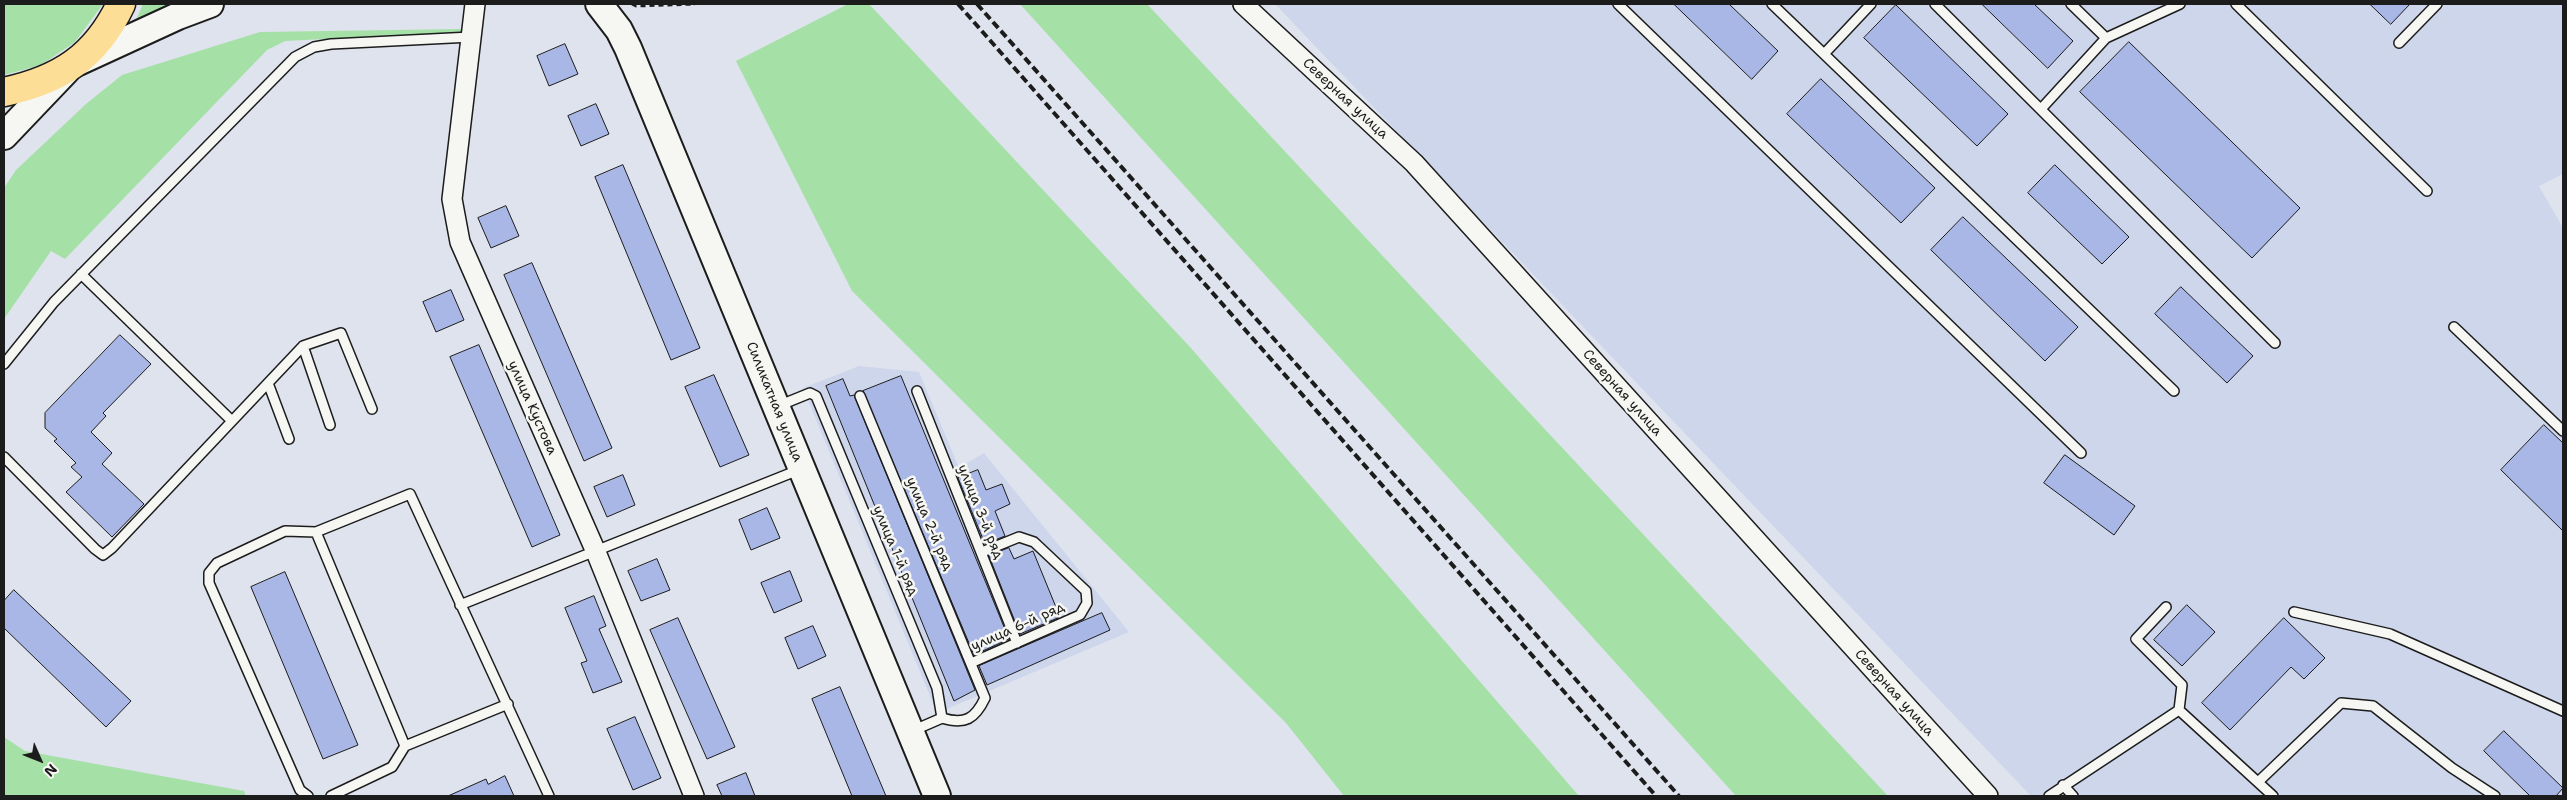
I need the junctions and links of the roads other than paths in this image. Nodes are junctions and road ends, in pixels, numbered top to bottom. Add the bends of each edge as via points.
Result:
1 (121, 4) edge
2 (210, 4) edge
3 (474, 4) edge
4 (1243, 4) edge
5 (1618, 4) edge
6 (1772, 4) edge
7 (1871, 4) edge
8 (1934, 4) edge
9 (2071, 4) edge
10 (2180, 4) edge
11 (2236, 4) edge
12 (2437, 4) edge
13 (602, 7) edge
14 (471, 37) junction
15 (2106, 38) junction
16 (2399, 43) dead end
17 (1824, 54) junction
18 (72, 66) junction
19 (4, 92) edge
20 (2041, 109) junction
21 (4, 136) edge
22 (2427, 191) dead end
23 (81, 274) junction
24 (2454, 327) dead end
25 (2275, 343) dead end
26 (303, 346) junction
27 (4, 364) edge
28 (268, 383) junction
29 (917, 391) dead end
30 (2174, 391) dead end
31 (860, 396) dead end
32 (776, 407) junction
33 (372, 409) dead end
34 (232, 421) junction
35 (330, 425) dead end
36 (2563, 431) edge
37 (289, 440) dead end
38 (2082, 453) dead end
39 (4, 457) edge
40 (801, 469) junction
41 (316, 532) junction
42 (596, 552) junction
43 (982, 552) junction
44 (460, 605) junction
45 (2166, 607) dead end
46 (2294, 612) dead end
47 (1017, 643) junction
48 (971, 663) junction
49 (508, 704) junction
50 (2179, 710) junction
51 (2563, 711) edge
52 (942, 718) junction
53 (910, 732) junction
54 (405, 746) junction
55 (2258, 782) junction
56 (2063, 785) junction
57 (308, 796) edge
58 (331, 796) edge
59 (549, 796) edge
60 (694, 796) edge
61 (937, 796) edge
62 (1988, 796) edge
63 (2048, 796) edge
64 (2073, 796) edge
65 (2273, 796) edge
66 (2495, 796) edge

1 - 18 main road via 101,39
2 - 18 street
3 - 14 street, улица Кустова
4 - 62 street, Северная улица via 1414,163
5 - 38 lane
6 - 17 lane
7 - 17 lane
8 - 20 lane
9 - 15 lane
10 - 15 lane
11 - 22 lane
12 - 16 lane
13 - 32 street, Силикатная улица via 628,48
14 - 23 lane via 331,44 314,47 295,57
14 - 42 street, улица Кустова via 452,199 455,222 460,242
15 - 20 lane
17 - 30 lane
18 - 19 main road via 34,86
18 - 21 street
20 - 25 lane
23 - 27 lane
23 - 34 lane
24 - 36 lane
26 - 28 lane
26 - 33 lane via 341,333
26 - 35 lane
28 - 34 lane
28 - 37 lane
29 - 43 lane, улица 3-й ряд
31 - 48 lane, улица 2-й ряд
32 - 40 street, Силикатная улица
32 - 52 lane, улица 1-й ряд via 810,394 816,396 937,688
34 - 39 lane via 103,555
40 - 42 lane
40 - 53 street, Силикатная улица
41 - 44 lane via 410,494
41 - 54 lane
41 - 57 lane via 285,531 217,563 209,573 209,583 300,790
42 - 44 lane
42 - 60 street, улица Кустова
43 - 47 lane, улица 3-й ряд
43 - 47 lane, улица 6-й ряд via 1019,537 1034,542 1086,591 1087,603 1080,615
44 - 49 lane
45 - 50 lane via 2136,639 2182,685
46 - 51 lane via 2390,634
47 - 48 lane, улица 6-й ряд
48 - 52 lane, улица 2-й ряд via 985,698 979,710 957,723
49 - 54 lane
49 - 59 lane
50 - 55 lane
50 - 56 lane
52 - 53 lane
53 - 61 street, Силикатная улица
54 - 58 lane via 392,767
55 - 65 lane
55 - 66 lane via 2341,703 2373,706 2452,768
56 - 63 lane
56 - 64 lane

